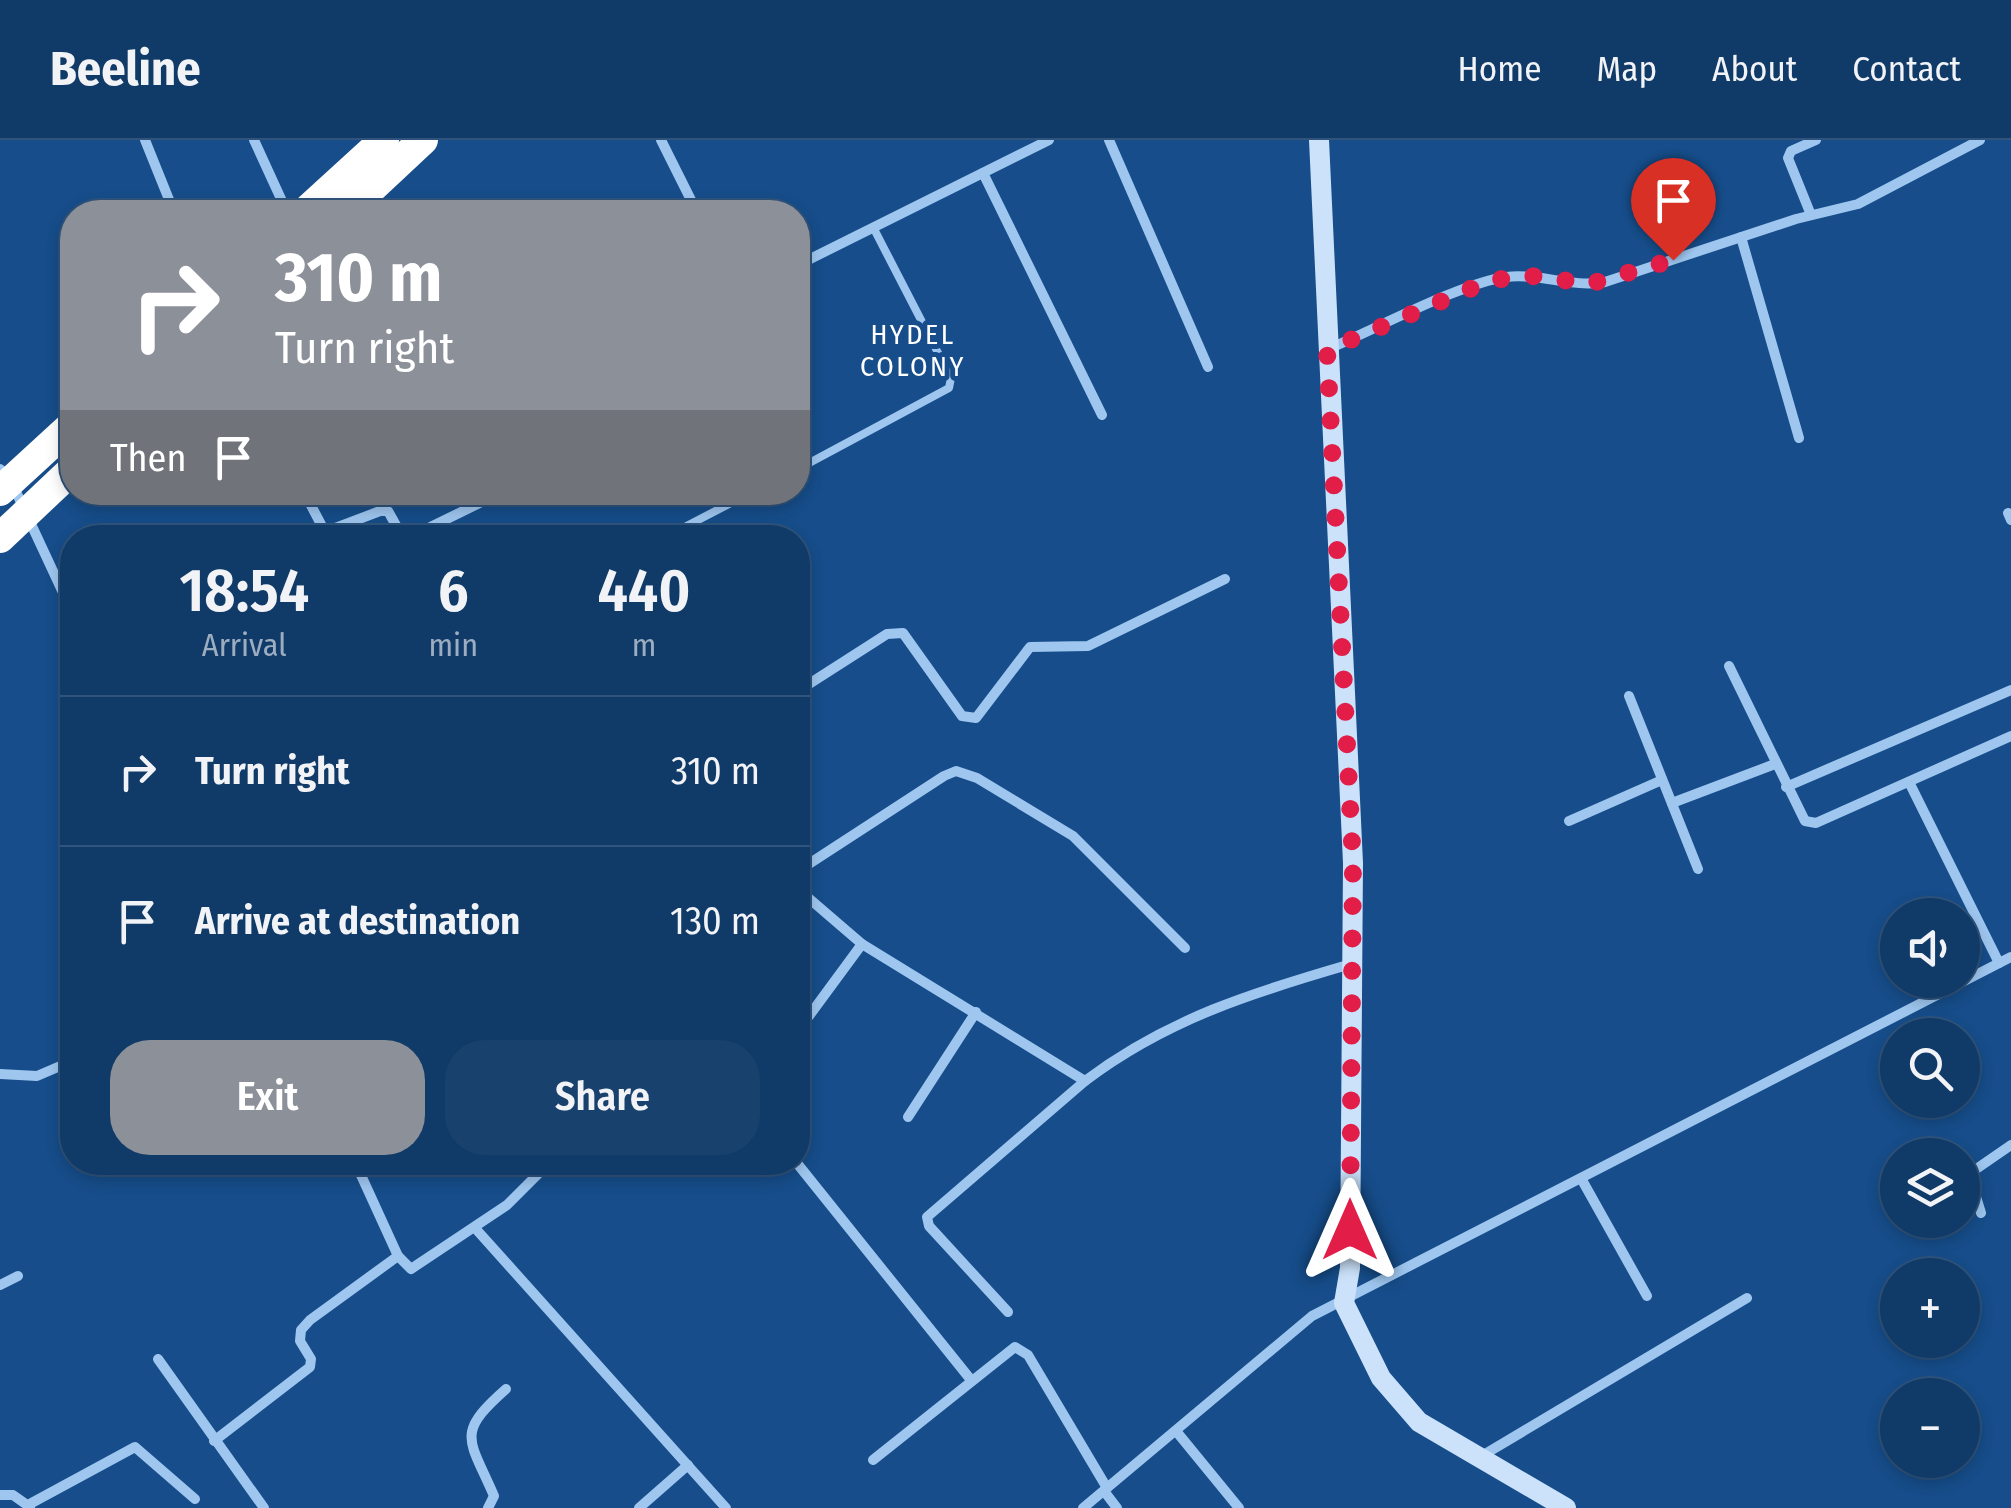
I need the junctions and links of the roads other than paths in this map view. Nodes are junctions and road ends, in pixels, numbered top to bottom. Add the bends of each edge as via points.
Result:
1 (145, 140) edge
2 (254, 140) edge
3 (384, 140) edge
4 (422, 140) edge
5 (661, 140) edge
6 (1049, 140) edge
7 (1109, 140) edge
8 (1318, 140) edge
9 (1816, 140) edge
10 (1973, 142) edge
11 (983, 173) junction
12 (169, 200) edge
13 (281, 200) edge
14 (317, 200) edge
15 (359, 200) edge
16 (691, 200) edge
17 (1811, 215) junction
18 (874, 227) junction
19 (1742, 237) junction
20 (810, 258) edge
21 (1327, 350) junction
22 (1208, 367) dead end
23 (1102, 416) dead end
24 (60, 435) edge
25 (1799, 438) dead end
26 (810, 463) edge
27 (4, 480) edge
28 (60, 481) edge
29 (475, 505) edge
30 (727, 505) edge
31 (26, 514) junction
32 (346, 525) edge
33 (397, 525) edge
34 (433, 525) edge
35 (689, 525) edge
36 (0, 538) edge
37 (1225, 579) dead end
38 (60, 586) edge
39 (1729, 666) dead end
40 (810, 683) edge
41 (2011, 690) edge
42 (1629, 696) dead end
43 (2011, 736) edge
44 (1775, 764) junction
45 (1662, 780) junction
46 (1908, 782) junction
47 (1786, 786) junction
48 (1672, 804) junction
49 (1570, 821) dead end
50 (810, 863) edge
51 (1698, 869) dead end
52 (810, 899) edge
53 (862, 944) junction
54 (1185, 948) dead end
55 (2011, 957) edge
56 (1999, 963) junction
57 (1352, 964) junction
58 (976, 1012) junction
59 (810, 1015) edge
60 (60, 1065) edge
61 (0, 1074) edge
62 (1085, 1081) junction
63 (908, 1117) dead end
64 (2011, 1145) edge
65 (362, 1175) edge
66 (539, 1175) edge
67 (806, 1175) edge
68 (1582, 1180) junction
69 (1981, 1213) dead end
70 (476, 1228) junction
71 (398, 1256) junction
72 (18, 1276) dead end
73 (0, 1285) edge
74 (1647, 1296) dead end
75 (1747, 1298) dead end
76 (1344, 1303) junction
77 (1008, 1312) dead end
78 (158, 1359) dead end
79 (971, 1380) junction
80 (506, 1388) dead end
81 (1176, 1431) junction
82 (214, 1441) junction
83 (1480, 1458) junction
84 (873, 1460) dead end
85 (688, 1465) junction
86 (1106, 1490) junction
87 (0, 1495) edge
88 (195, 1499) dead end
89 (1538, 1501) edge
90 (30, 1507) edge
91 (264, 1508) edge
92 (488, 1508) edge
93 (639, 1508) edge
94 (726, 1508) edge
95 (1082, 1508) edge
96 (1117, 1508) edge
97 (1239, 1508) edge
98 (1566, 1508) edge

1 - 12 street
2 - 13 street
3 - 14 highway
4 - 15 highway
5 - 16 street
6 - 11 street
7 - 22 street
8 - 21 main road
9 - 17 street via 1788,158
10 - 17 street via 1858,204
11 - 18 street
11 - 23 street
17 - 19 street
18 - 20 street
18 - 26 lane via 952,378 949,388
19 - 21 street via 1589,284 1536,276 1491,280
19 - 25 street
21 - 57 main road via 1353,863
24 - 27 highway
27 - 31 street
28 - 31 highway
29 - 34 street
30 - 35 lane
31 - 36 highway
31 - 38 street
32 - 33 street via 388,511
37 - 40 street via 1088,646 1030,648 976,718 962,716 903,633 887,634
39 - 44 street
41 - 47 street
42 - 45 street
43 - 46 street
44 - 47 street
44 - 48 street
45 - 48 street
45 - 49 street
46 - 47 street via 1816,823 1806,821
46 - 56 street
48 - 51 street
50 - 54 street via 944,776 965,773 1073,836
52 - 53 street
53 - 58 street
53 - 59 street
55 - 56 street
56 - 68 street
57 - 62 street via 1230,999
57 - 76 main road via 1350,1268
58 - 62 street
58 - 63 street
60 - 61 street via 37,1076
62 - 77 street via 927,1217
64 - 69 street via 1970,1174
65 - 71 street
66 - 70 street
67 - 79 street
68 - 74 street
68 - 76 street
70 - 71 street via 420,1267 411,1270
70 - 85 street
71 - 82 street via 310,1320 300,1341 310,1367
72 - 73 street
75 - 83 street
76 - 81 street via 1312,1316
76 - 83 main road via 1381,1378 1419,1422
78 - 82 street
79 - 84 street
79 - 86 street via 1021,1348
80 - 92 street via 470,1426 494,1496
81 - 86 street
81 - 97 street
82 - 91 street
83 - 89 main road
85 - 93 street
85 - 94 street
86 - 95 street
86 - 96 street
87 - 90 street
88 - 90 street via 134,1447
89 - 98 main road

